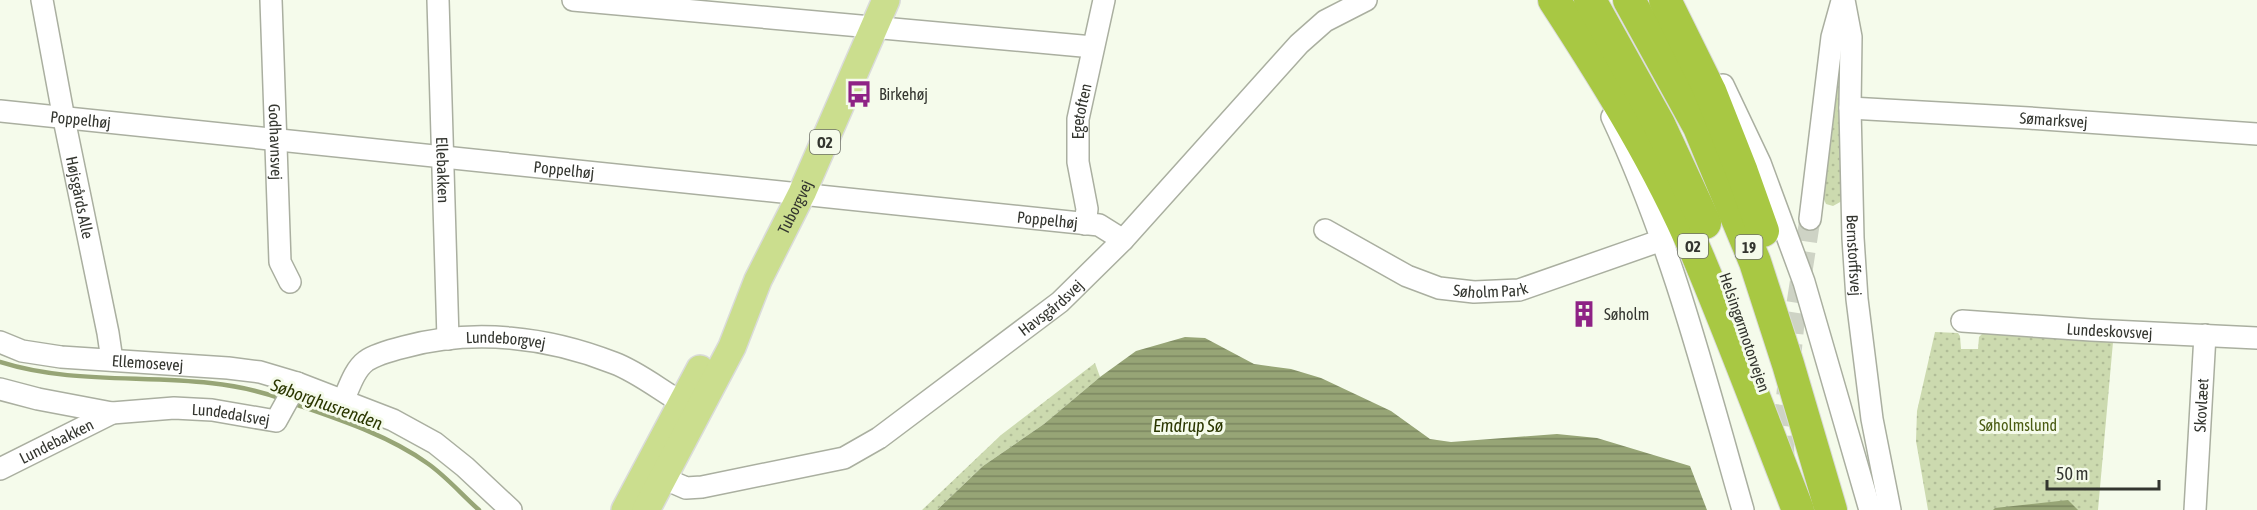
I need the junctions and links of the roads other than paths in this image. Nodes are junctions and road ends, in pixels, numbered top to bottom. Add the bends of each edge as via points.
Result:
1 (42, 0) edge
2 (271, 0) edge
3 (438, 0) edge
4 (573, 0) edge
5 (886, 0) edge
6 (1104, 0) edge
7 (1366, 0) edge
8 (1552, 0) edge
9 (1590, 0) edge
10 (1629, 0) edge
11 (1665, 0) edge
12 (1677, 0) edge
13 (1843, 0) edge
14 (874, 26) junction
15 (1093, 46) junction
16 (1850, 108) junction
17 (0, 111) edge
18 (64, 118) junction
19 (2257, 134) edge
20 (276, 140) junction
21 (443, 158) junction
22 (802, 193) junction
23 (1810, 219) tunnel mouth
24 (1085, 224) junction
25 (1325, 230) dead end
26 (1123, 240) junction
27 (1662, 240) junction
28 (758, 280) junction
29 (290, 282) dead end
30 (1962, 321) dead end
31 (2205, 335) junction
32 (2257, 338) edge
33 (448, 339) junction
34 (0, 342) edge
35 (112, 360) junction
36 (297, 383) junction
37 (0, 389) edge
38 (344, 401) junction
39 (681, 402) junction
40 (112, 412) junction
41 (0, 469) edge
42 (663, 478) junction
43 (511, 510) edge
44 (626, 510) edge
45 (646, 510) edge
46 (1743, 510) edge
47 (1799, 510) edge
48 (1831, 510) edge
49 (1836, 510) edge
50 (1870, 510) edge
51 (1890, 510) edge
52 (2195, 510) edge

1 - 18 street, Højsgårds Alle
2 - 20 street, Godhavnsvej
3 - 21 street, Ellebakken
4 - 14 street
5 - 14 main road, Tuborgvej / O2
6 - 15 street, Egetoften
7 - 26 street, Havsgårdsvej via 1325,21 1299,44
8 - 27 street via 1619,132
8 - 47 highway, O2 via 1608,84 1669,194 1699,258
9 - 47 highway, Helsingørmotorvejen / 19 via 1659,124 1716,249 1759,369
10 - 48 highway, Helsingørmotorvejen / 19 via 1699,127 1755,262
11 - 49 highway via 1710,91 1786,296 1804,358
12 - 50 street via 1698,34 1777,205 1819,330
13 - 16 street, Bernstorffsvej via 1851,37
13 - 23 street, Bernstorffsvej via 1832,37
14 - 15 street
14 - 22 main road, Tuborgvej / O2
15 - 24 street, Egetoften via 1077,141 1087,209
16 - 19 street, Sømarksvej
16 - 51 street, Bernstorffsvej via 1857,298 1872,419
17 - 18 street, Poppelhøj
18 - 20 street, Poppelhøj
18 - 35 street, Højsgårds Alle
20 - 21 street, Poppelhøj
20 - 29 street, Godhavnsvej via 280,262
21 - 22 street, Poppelhøj
21 - 33 street, Ellebakken
22 - 24 street, Poppelhøj
22 - 28 main road, Tuborgvej / O2
24 - 26 street, Poppelhøj via 1105,228
25 - 27 street, Søholm Park via 1407,276 1439,288 1474,292 1519,290
26 - 42 street, Havsgårdsvej via 1060,302 879,438 844,458 702,487 686,488
27 - 46 street
28 - 39 main road, Tuborgvej / O2 via 716,340
28 - 42 main road, Tuborgvej / O2 via 732,347
30 - 31 street, Lundeskovsvej
31 - 32 street, Lundeskovsvej
31 - 52 street, Skovlæet
33 - 38 street, Lundeborgvej via 389,350 365,362
33 - 39 street, Lundeborgvej via 521,338 560,346 616,364
34 - 35 street, Ellemosevej via 22,351
35 - 36 street, Ellemosevej via 228,368
36 - 38 street
36 - 40 street, Lundedalsvej via 276,421 212,410
37 - 40 street, Lundedalsvej
38 - 43 street via 393,420 435,443
39 - 44 main road, Tuborgvej / O2
40 - 41 street, Lundebakken
42 - 45 main road, Tuborgvej / O2

